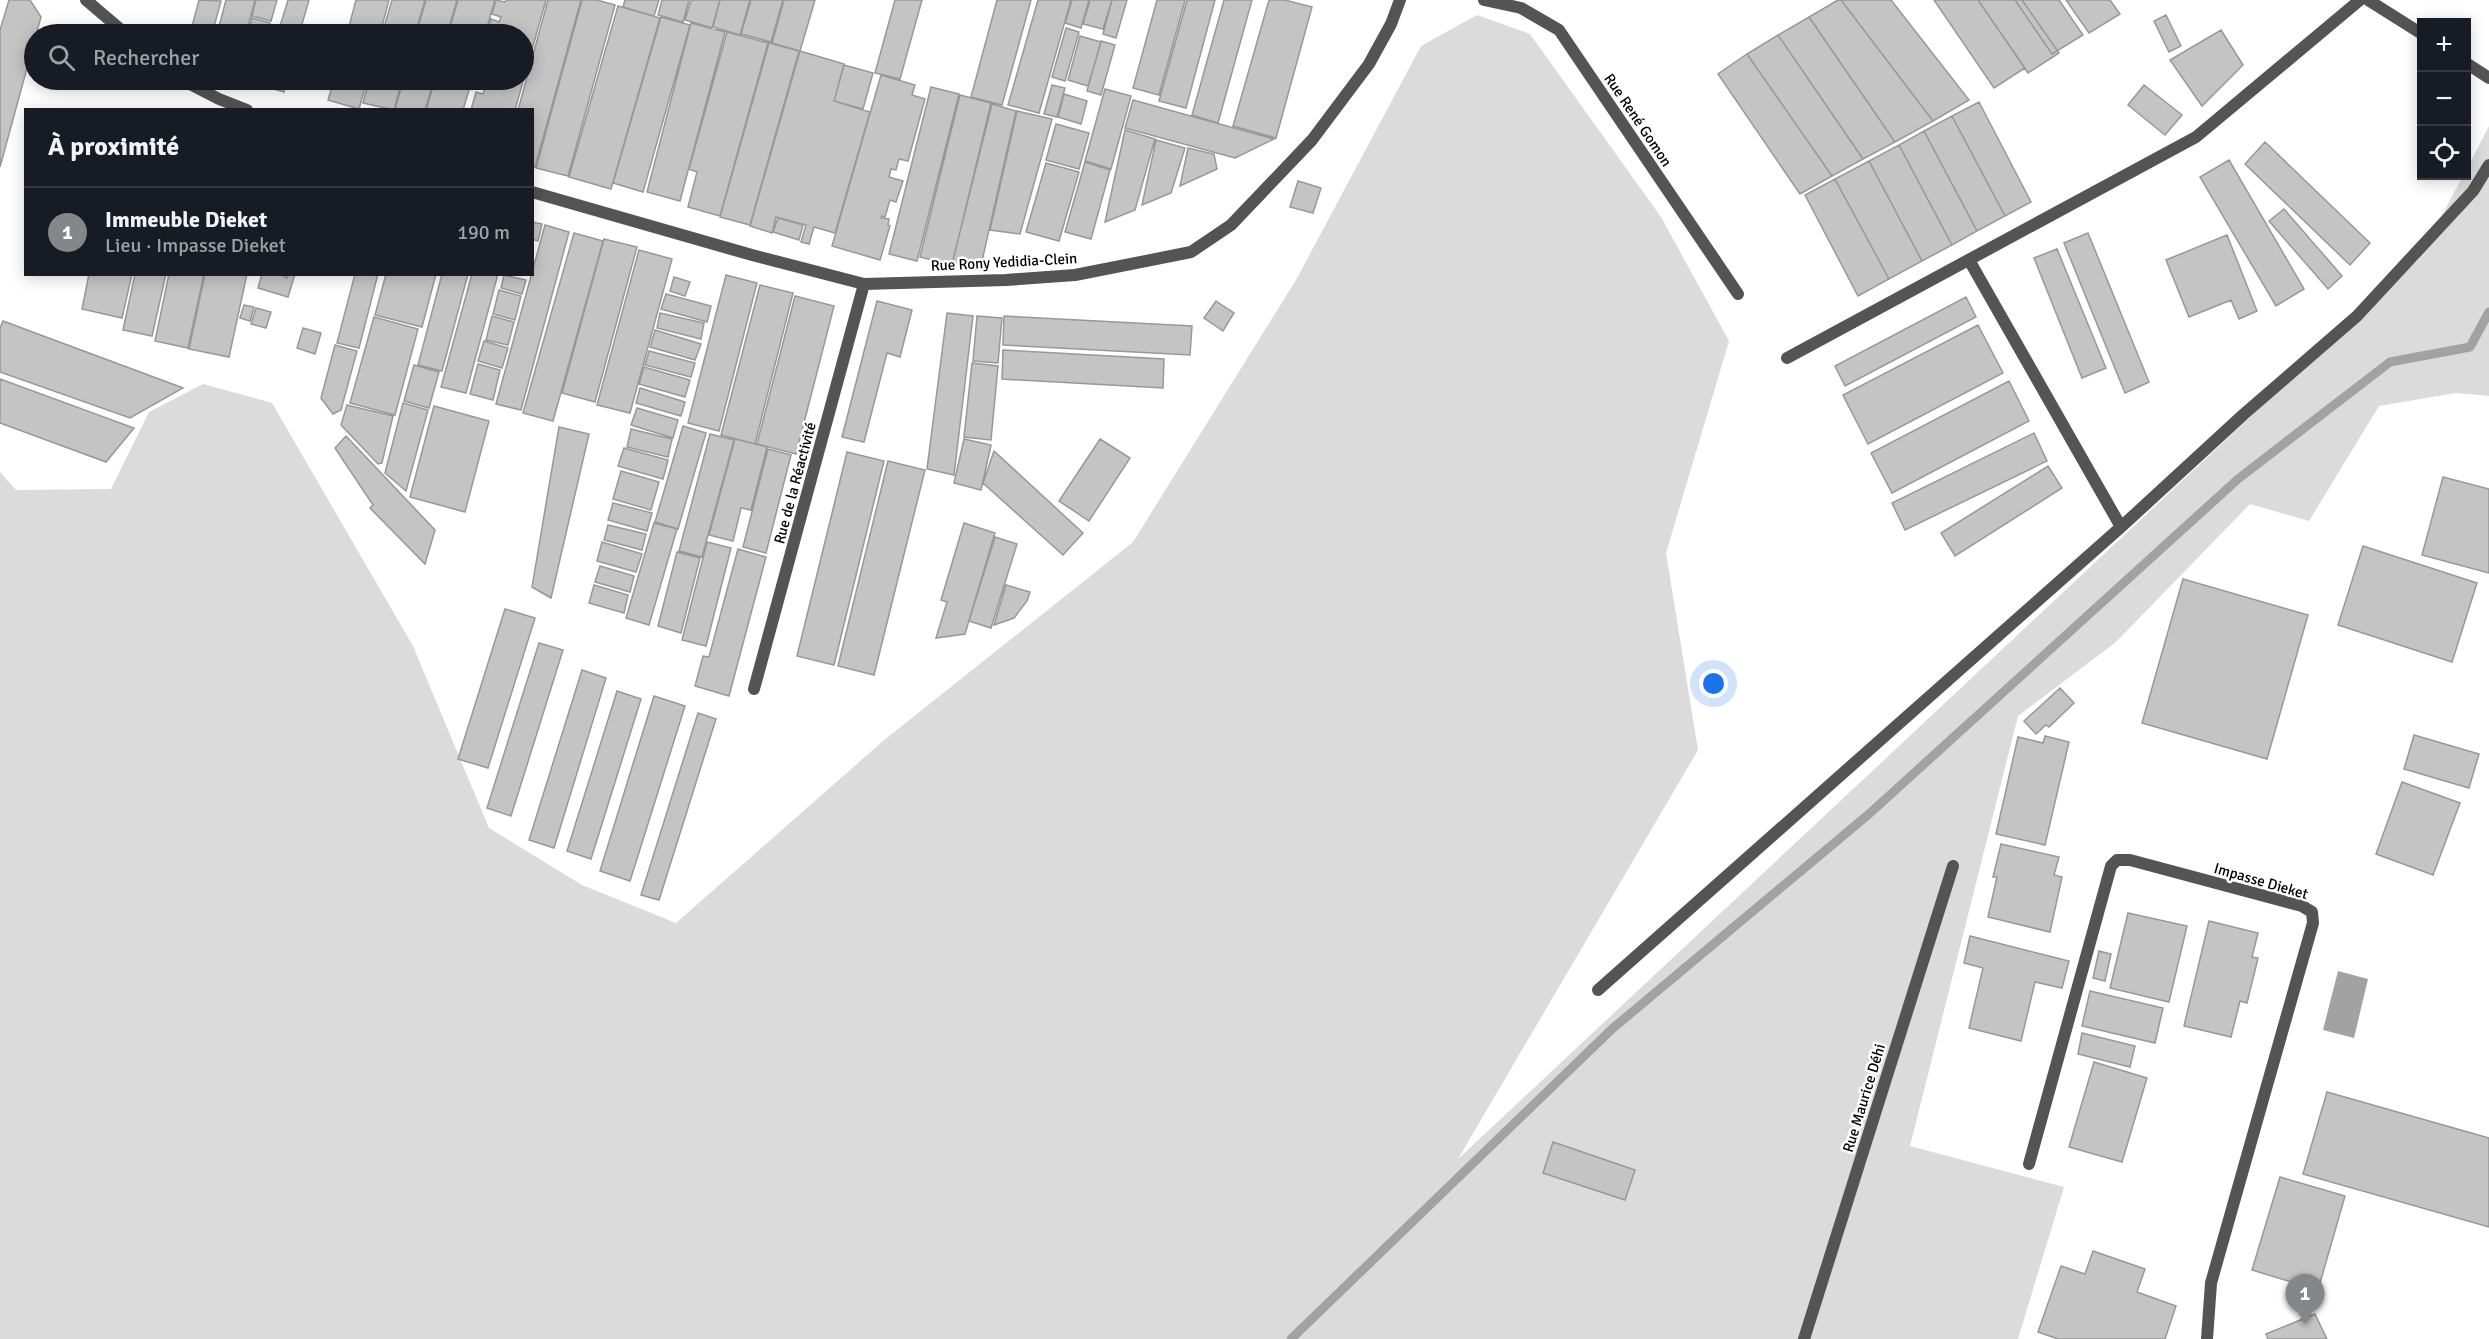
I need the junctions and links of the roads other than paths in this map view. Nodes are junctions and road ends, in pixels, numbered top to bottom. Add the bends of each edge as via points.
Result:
1 (86, 0) edge
2 (1400, 0) edge
3 (1484, 0) edge
4 (2360, 0) edge
5 (2368, 0) edge
6 (114, 24) edge
7 (2417, 31) edge
8 (2471, 66) edge
9 (2489, 78) edge
10 (201, 90) edge
11 (242, 108) edge
12 (2489, 165) edge
13 (534, 193) edge
14 (1969, 260) junction
15 (864, 284) junction
16 (1738, 294) dead end
17 (1787, 358) dead end
18 (2121, 527) junction
19 (754, 689) dead end
20 (1953, 866) dead end
21 (1598, 990) dead end
22 (2029, 1164) dead end
23 (1804, 1339) edge
24 (2207, 1339) edge

1 - 6 street
2 - 15 street, Rue Rony Yedidia-Clein via 1369,64 1312,140 1231,225 1191,252 1075,275
3 - 16 street, Rue René Gomon via 1521,8 1558,30
4 - 14 street via 2196,136
5 - 7 street
8 - 9 street
10 - 11 street
12 - 18 street via 2474,191 2357,316
13 - 15 street, Rue Rony Yedidia-Clein
14 - 17 street
14 - 18 street
15 - 19 street, Rue de la Réactivité
18 - 21 street
20 - 23 street, Rue Maurice Déhi
22 - 24 street, Impasse Dieket via 2111,866 2117,860 2142,863 2312,912 2313,923 2211,1283

